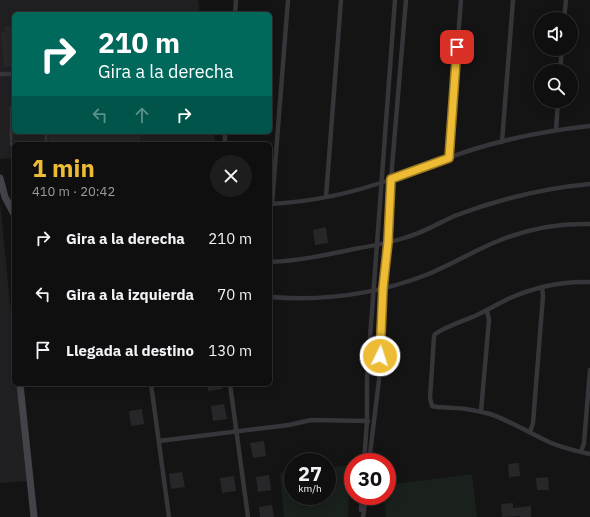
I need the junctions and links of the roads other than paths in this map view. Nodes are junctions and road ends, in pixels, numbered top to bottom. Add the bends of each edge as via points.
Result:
1 (236, 0) edge
2 (288, 0) edge
3 (341, 0) edge
4 (395, 0) edge
5 (406, 0) edge
6 (460, 0) edge
7 (513, 0) edge
8 (566, 0) edge
9 (235, 12) edge
10 (565, 12) edge
11 (0, 74) edge
12 (12, 74) edge
13 (12, 107) edge
14 (558, 108) edge
15 (590, 126) edge
16 (556, 130) junction
17 (502, 142) junction
18 (12, 145) edge
19 (449, 158) junction
20 (0, 178) edge
21 (391, 179) junction
22 (381, 183) junction
23 (590, 184) edge
24 (272, 192) edge
25 (326, 197) junction
26 (272, 204) edge
27 (12, 210) edge
28 (590, 224) edge
29 (388, 242) junction
30 (377, 245) junction
31 (272, 262) edge
32 (590, 282) edge
33 (542, 287) junction
34 (383, 288) junction
35 (374, 290) junction
36 (272, 297) edge
37 (487, 311) junction
38 (590, 370) edge
39 (20, 386) edge
40 (152, 386) edge
41 (230, 386) edge
42 (481, 411) junction
43 (366, 421) junction
44 (374, 421) junction
45 (236, 432) junction
46 (530, 432) junction
47 (159, 441) junction
48 (581, 452) junction
49 (364, 453) edge
50 (370, 453) edge
51 (590, 454) edge
52 (362, 505) edge
53 (364, 505) edge
54 (34, 517) edge
55 (169, 517) edge
56 (248, 517) edge
57 (362, 517) edge

1 - 9 street
2 - 24 street
3 - 25 street
4 - 22 street
5 - 21 street
6 - 19 street
7 - 17 street
8 - 10 street
11 - 12 street
13 - 18 lane
14 - 16 street
15 - 16 street
16 - 17 street
17 - 19 street
19 - 21 street
20 - 27 main road
21 - 22 street
21 - 29 street
22 - 25 street
22 - 30 street
23 - 29 street via 535,192 484,206 455,216 420,233
25 - 26 street
28 - 34 street via 544,227 513,236 426,275
29 - 30 street
29 - 34 street
30 - 31 street
30 - 35 street
32 - 33 street via 568,282
33 - 37 street via 517,295
33 - 46 street via 533,423
34 - 35 street
34 - 44 street
35 - 36 street via 322,297
35 - 43 street via 366,379
37 - 42 street via 489,320
37 - 42 street via 435,334 430,398 432,406
38 - 48 street via 584,443
39 - 54 main road
40 - 47 street
41 - 45 street
42 - 46 street
43 - 44 street
43 - 45 street via 317,420
43 - 49 street
44 - 50 street
45 - 47 street
45 - 56 street
46 - 48 street via 564,448
47 - 55 street
48 - 51 street
52 - 57 street
53 - 57 street

